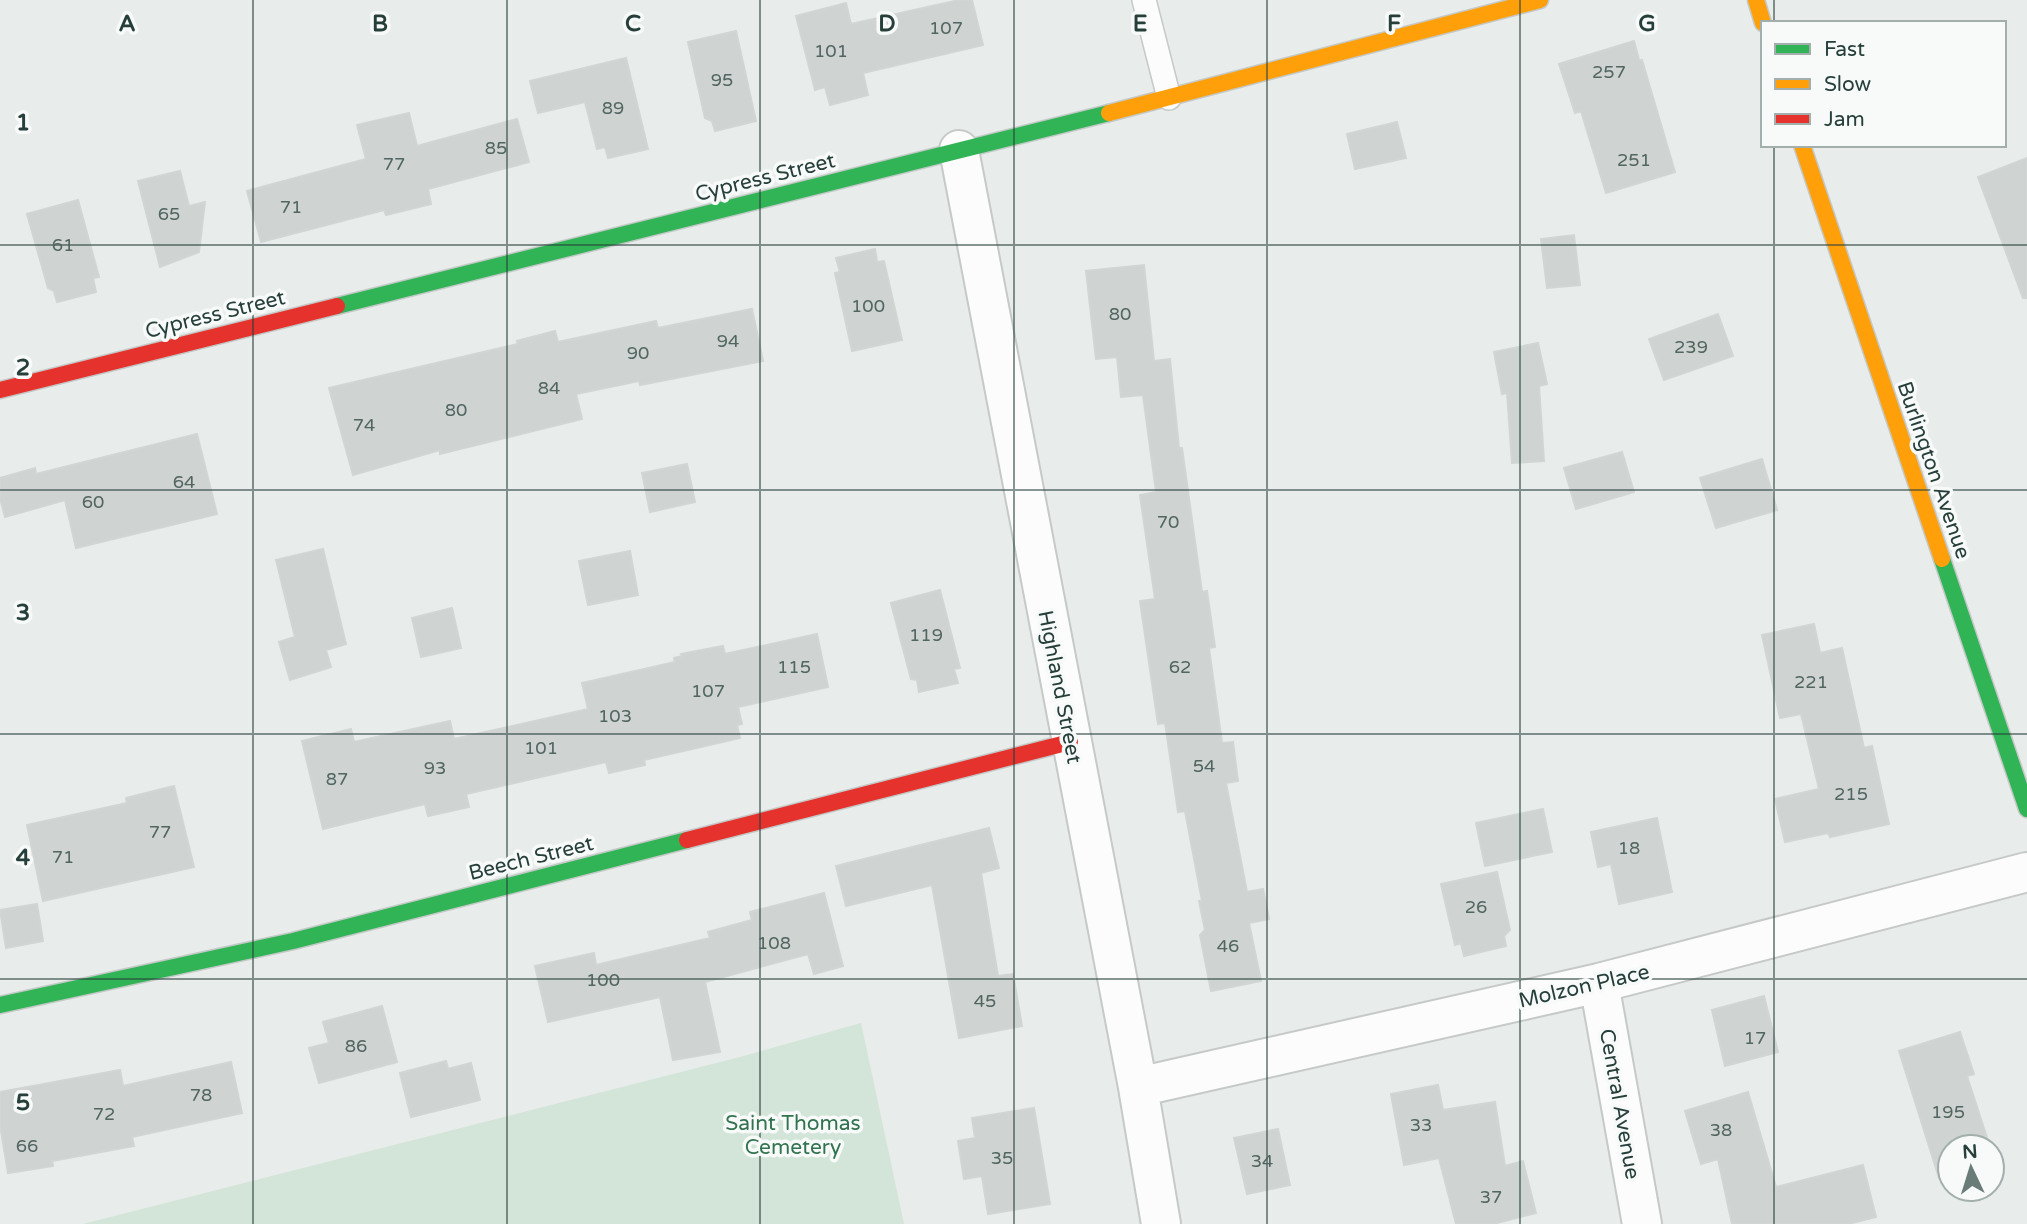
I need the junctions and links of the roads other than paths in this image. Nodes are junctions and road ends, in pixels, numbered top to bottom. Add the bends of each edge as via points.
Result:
1 (1144, 0) edge
2 (1540, 0) edge
3 (1756, 0) edge
4 (1762, 21) edge
5 (1169, 98) junction
6 (1803, 147) edge
7 (959, 150) junction
8 (0, 390) edge
9 (1070, 742) junction
10 (2027, 808) edge
11 (2027, 872) edge
12 (1599, 983) junction
13 (0, 1005) edge
14 (1138, 1087) junction
15 (1161, 1224) edge
16 (1642, 1224) edge

1 - 5 lane
2 - 5 street, Cypress Street
3 - 4 street
5 - 7 street, Cypress Street
6 - 10 street, Burlington Avenue
7 - 8 street, Cypress Street
7 - 9 street, Highland Street
9 - 13 street, Beech Street via 293,941
9 - 14 street, Highland Street
11 - 12 street, Molzon Place
12 - 14 street, Molzon Place
12 - 16 street, Central Avenue
14 - 15 street, Highland Street

